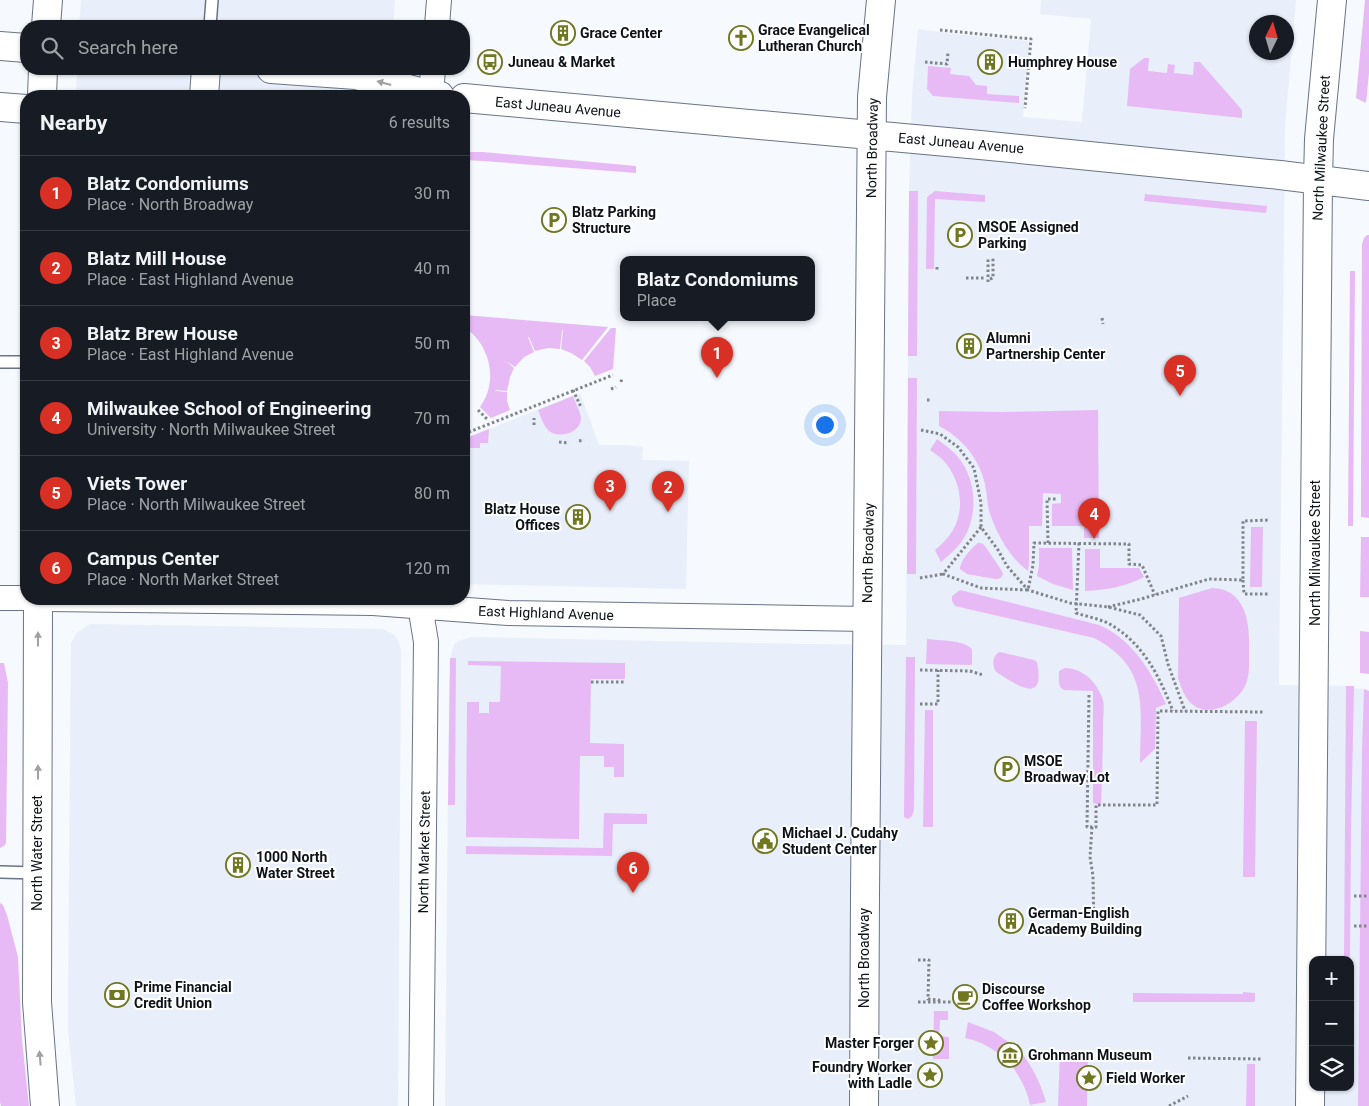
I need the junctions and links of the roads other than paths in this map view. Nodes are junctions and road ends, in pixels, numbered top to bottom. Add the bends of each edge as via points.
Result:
1 (48, 0) edge
2 (212, 0) edge
3 (439, 0) edge
4 (881, 0) edge
5 (1332, 0) edge
6 (46, 20) edge
7 (210, 20) edge
8 (437, 20) edge
9 (0, 46) edge
10 (20, 48) edge
11 (43, 75) edge
12 (206, 75) edge
13 (356, 75) edge
14 (433, 75) edge
15 (42, 90) edge
16 (204, 90) edge
17 (411, 90) edge
18 (433, 90) edge
19 (470, 99) edge
20 (0, 107) edge
21 (20, 109) edge
22 (872, 134) junction
23 (1318, 180) junction
24 (1369, 186) edge
25 (0, 362) edge
26 (20, 362) edge
27 (0, 598) edge
28 (20, 598) edge
29 (38, 605) edge
30 (420, 605) edge
31 (438, 605) edge
32 (867, 620) junction
33 (0, 872) edge
34 (37, 873) junction
35 (45, 1106) edge
36 (421, 1106) edge
37 (864, 1106) edge
38 (1310, 1106) edge

1 - 6 street
2 - 7 lane
3 - 8 street
4 - 22 street, North Broadway
5 - 23 street, North Milwaukee Street
9 - 10 street
11 - 15 street
12 - 16 street
17 -> 13 street
14 - 18 street
19 - 22 street, East Juneau Avenue
20 - 21 street
22 - 23 street, East Juneau Avenue
22 - 32 street, North Broadway
23 - 24 street, East Juneau Avenue
23 - 38 street, North Milwaukee Street
25 - 26 lane
27 - 28 street
34 -> 29 street, North Water Street
30 - 36 street, North Market Street via 426,642
31 - 32 street, East Highland Avenue via 508,613
32 - 37 street, North Broadway
33 - 34 lane
35 -> 34 street, North Water Street via 37,1002

